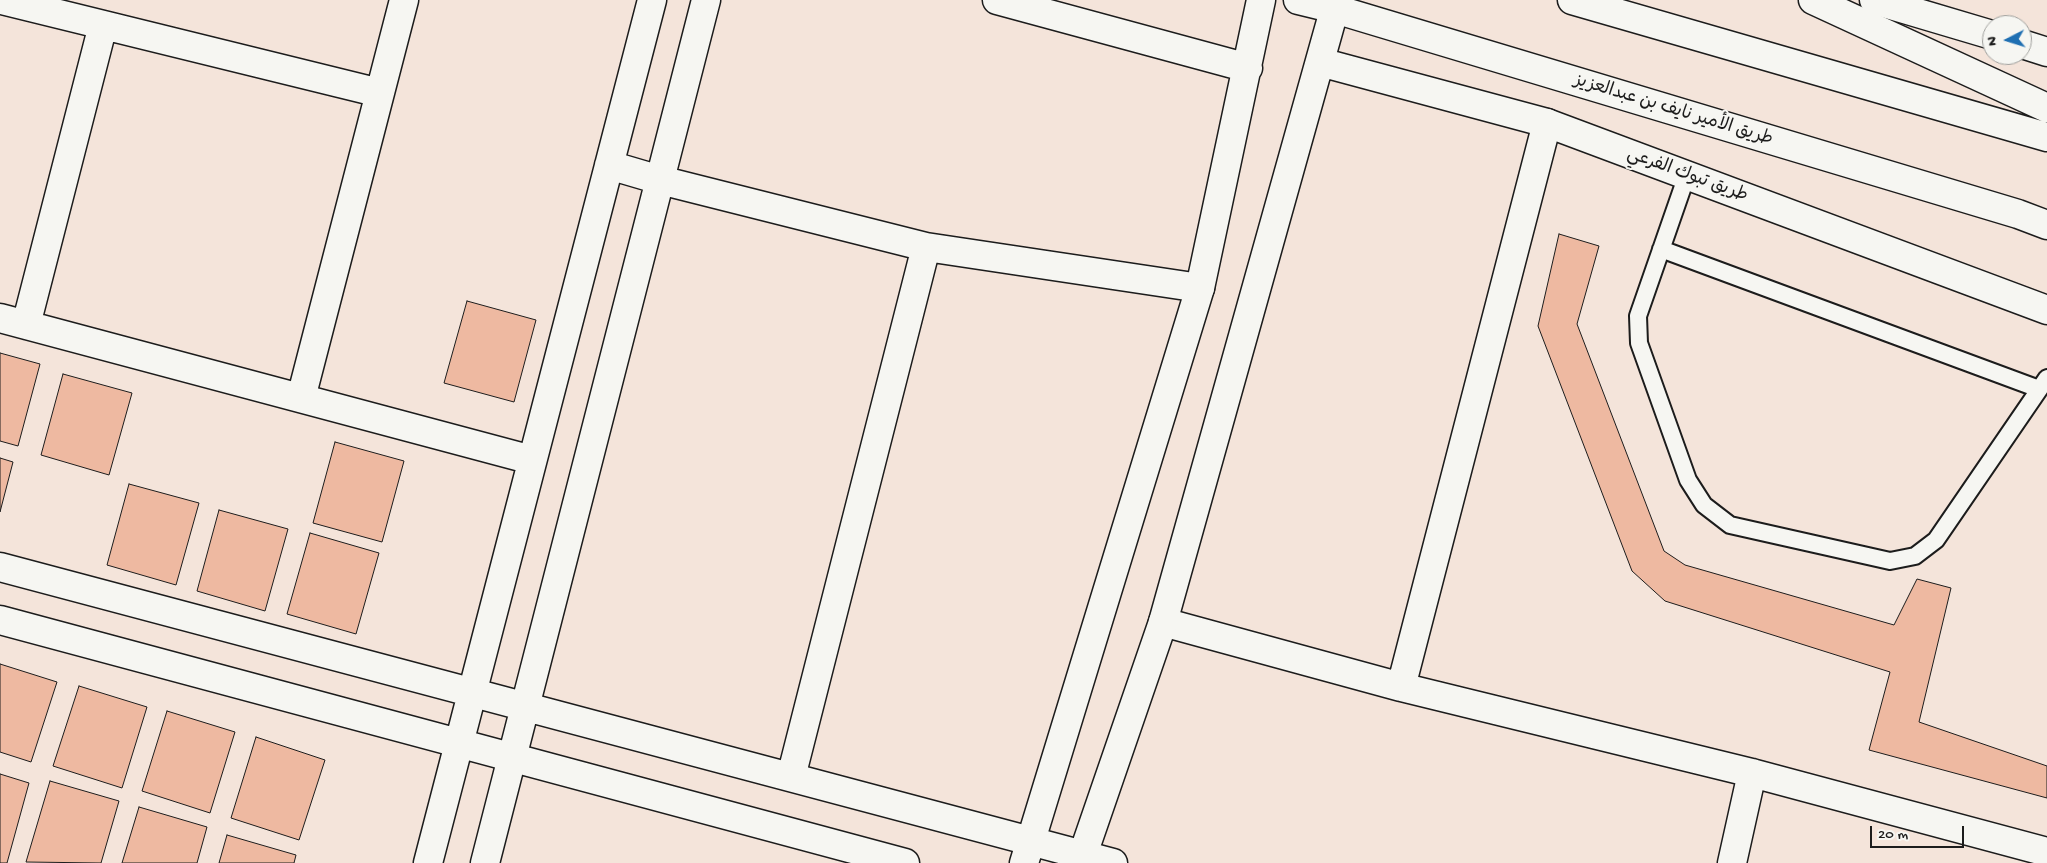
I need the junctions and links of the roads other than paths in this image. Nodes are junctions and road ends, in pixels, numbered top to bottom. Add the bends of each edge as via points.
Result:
1 (2, 0) edge
2 (404, 0) edge
3 (652, 0) edge
4 (706, 0) edge
5 (997, 0) edge
6 (1261, 0) edge
7 (1298, 0) edge
8 (1572, 0) edge
9 (1813, 0) edge
10 (1874, 0) edge
11 (1336, 4) edge
12 (103, 25) junction
13 (1982, 32) edge
14 (2032, 47) edge
15 (2047, 52) edge
16 (1320, 62) junction
17 (1248, 68) junction
18 (380, 94) junction
19 (2047, 108) edge
20 (1547, 124) junction
21 (2047, 137) edge
22 (609, 165) junction
23 (1687, 176) junction
24 (660, 180) junction
25 (2047, 225) edge
26 (926, 247) junction
27 (1661, 249) junction
28 (1200, 288) junction
29 (2047, 310) edge
30 (13, 322) edge
31 (2043, 384) edge
32 (301, 398) junction
33 (532, 460) junction
34 (0, 566) edge
35 (0, 620) edge
36 (1162, 622) junction
37 (1401, 687) junction
38 (472, 692) junction
39 (525, 706) junction
40 (459, 743) junction
41 (512, 757) junction
42 (1752, 773) junction
43 (791, 777) junction
44 (1027, 852) edge
45 (2047, 852) edge
46 (1081, 859) edge
47 (428, 863) edge
48 (486, 863) edge
49 (905, 863) edge
50 (1113, 863) edge
51 (1732, 863) edge

1 - 12 main road
2 - 18 main road
3 - 22 main road
4 - 24 main road
5 - 17 main road
6 - 17 main road
7 - 11 main road, طريق الأمير نايف بن عبدالعزيز
8 - 21 main road
9 - 19 main road
10 - 13 main road
11 - 16 main road
11 - 25 main road, طريق الأمير نايف بن عبدالعزيز
12 - 18 main road
12 - 30 main road
14 - 15 main road
16 - 20 main road, طريق تبوك الفرعي
16 - 36 main road
17 - 28 main road
18 - 32 main road
20 - 23 main road, طريق تبوك الفرعي
20 - 37 main road
22 - 24 main road
22 - 33 main road
23 - 27 lane
23 - 29 main road, طريق تبوك الفرعي
24 - 26 main road
24 - 39 main road
26 - 28 main road
26 - 43 main road
27 - 31 lane
27 - 31 lane via 1638,316 1638,343 1688,480 1704,505 1730,525 1890,561 1915,556 1936,540
28 - 44 main road
30 - 32 main road
32 - 33 main road
33 - 38 main road
34 - 38 main road
35 - 40 main road
36 - 37 main road
36 - 46 main road
37 - 42 main road
38 - 39 main road
38 - 40 main road
39 - 41 main road
39 - 43 main road
40 - 41 main road
40 - 47 main road
41 - 48 main road
41 - 49 main road
42 - 45 main road
42 - 51 main road
43 - 44 main road
44 - 46 main road
46 - 50 main road

